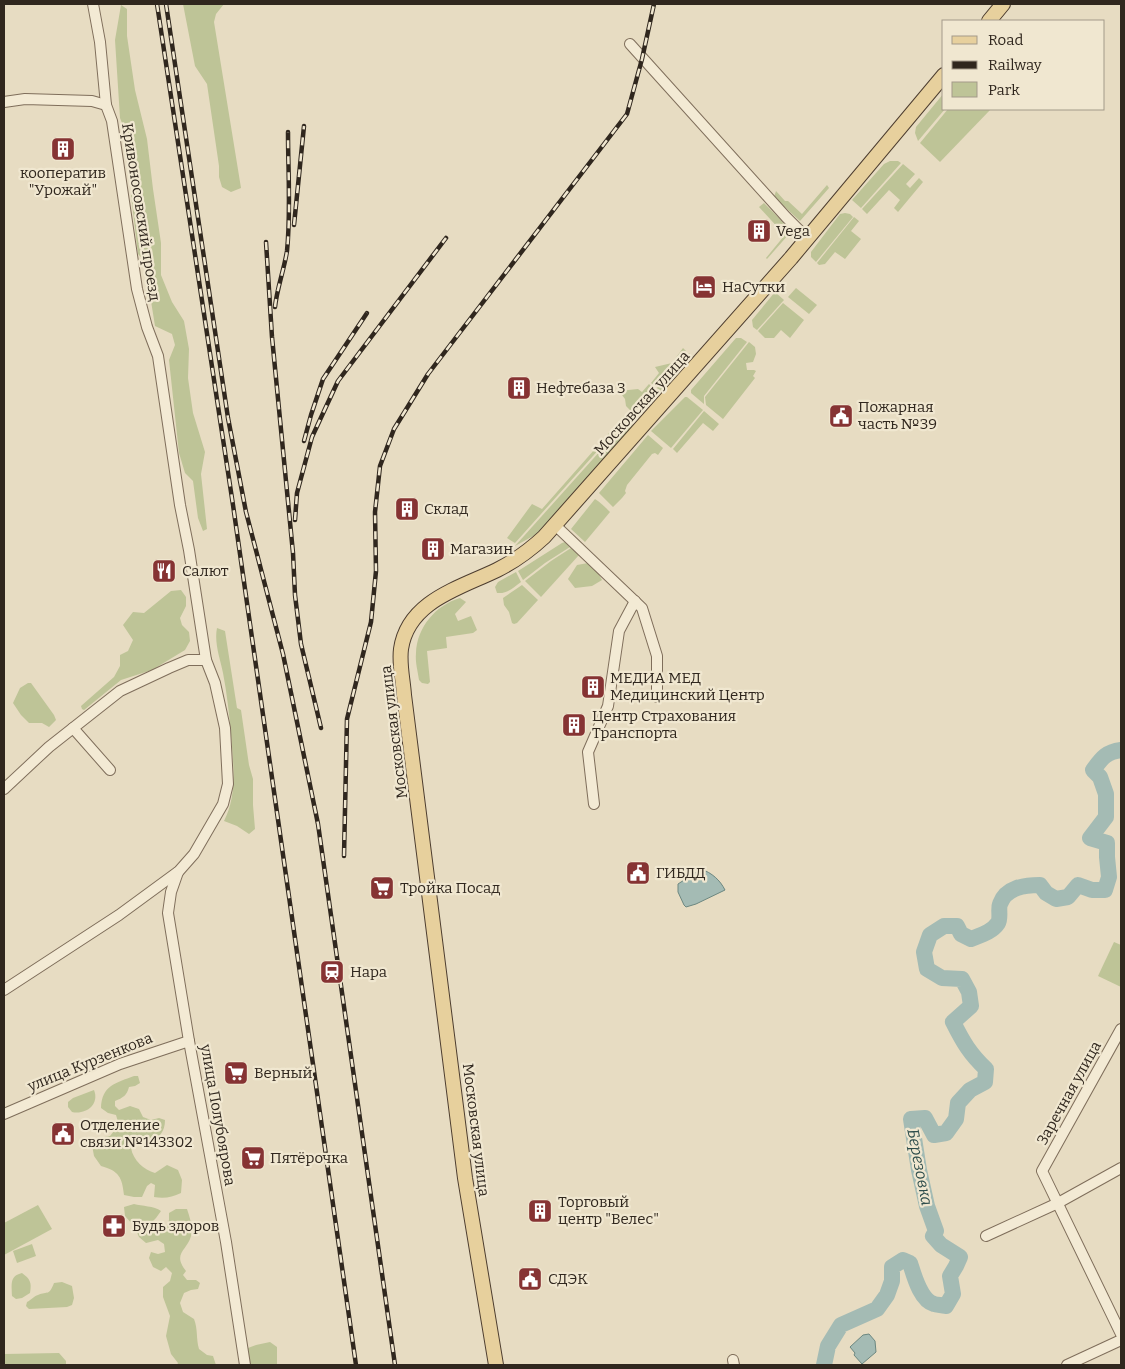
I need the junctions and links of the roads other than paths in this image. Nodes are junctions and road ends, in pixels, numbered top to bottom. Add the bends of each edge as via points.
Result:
1 (93, 4) edge
2 (1003, 4) edge
3 (989, 20) edge
4 (630, 44) dead end
5 (942, 77) edge
6 (4, 102) edge
7 (106, 105) junction
8 (808, 238) junction
9 (556, 525) junction
10 (636, 601) junction
11 (206, 660) junction
12 (657, 697) dead end
13 (73, 728) junction
14 (110, 770) dead end
15 (4, 789) edge
16 (594, 804) dead end
17 (178, 871) junction
18 (4, 990) edge
19 (1121, 1028) edge
20 (189, 1041) junction
21 (4, 1114) edge
22 (1121, 1168) edge
23 (1058, 1204) junction
24 (986, 1236) dead end
25 (1121, 1334) edge
26 (1121, 1340) edge
27 (245, 1365) edge
28 (496, 1365) edge
29 (1067, 1365) edge

1 - 7 street, Кривоносовский проезд
2 - 3 main road
4 - 8 street
5 - 8 main road, Московская улица
6 - 7 street via 25,99 92,101
7 - 11 street, Кривоносовский проезд via 112,122 137,289 158,356
8 - 9 main road, Московская улица
9 - 10 street
9 - 28 main road, Московская улица via 520,557 450,591 425,607 409,626 401,653 457,1119
10 - 12 street via 642,608 656,656
10 - 16 street via 619,631 608,706 588,752
11 - 13 street via 188,660 120,691
11 - 17 street, Кривоносовский проезд via 225,728 228,784 223,804 194,854
13 - 14 street
13 - 15 street
17 - 18 street via 119,915
17 - 20 street, улица Полубоярова via 168,913
19 - 23 street, Заречная улица via 1042,1171
20 - 21 street, улица Курзенкова via 120,1064
20 - 27 street, улица Полубоярова
22 - 23 street
23 - 24 street
23 - 25 street
26 - 29 street

